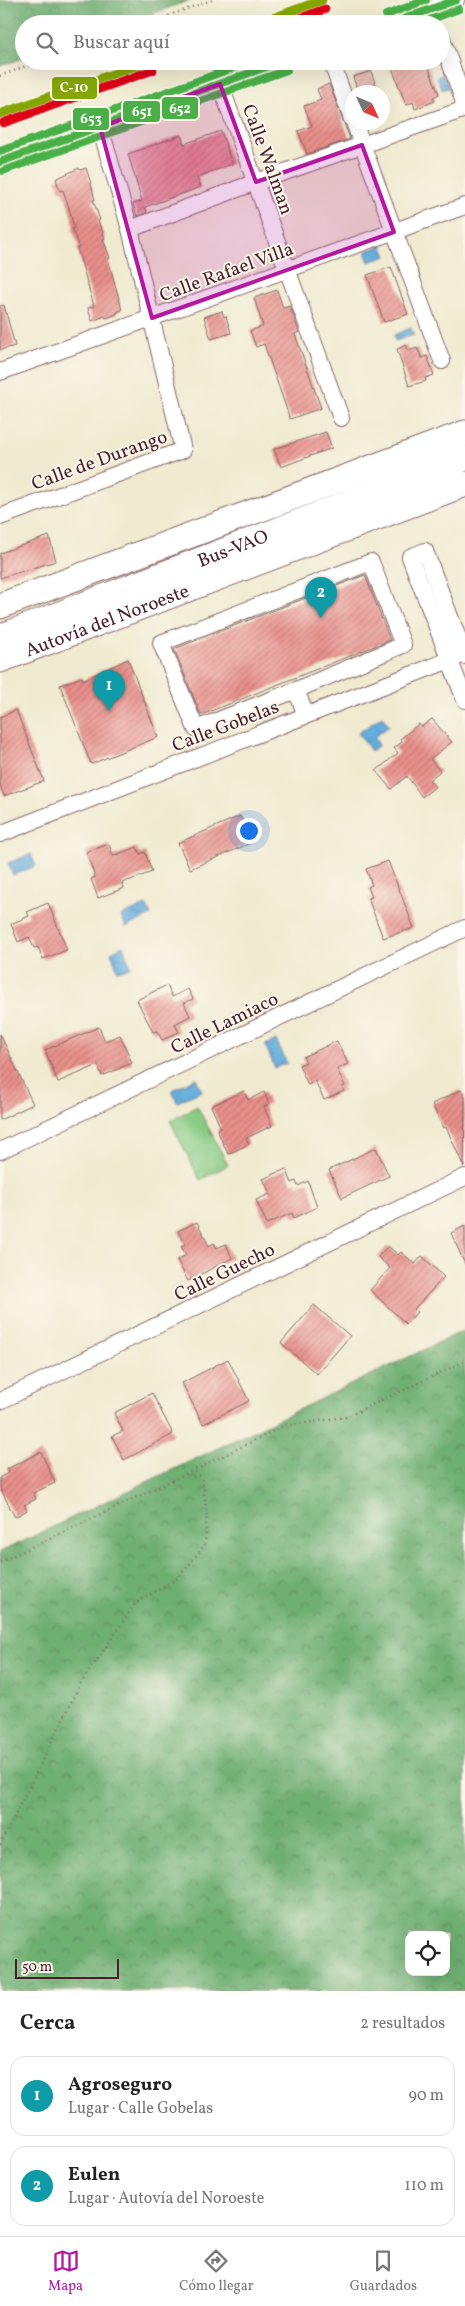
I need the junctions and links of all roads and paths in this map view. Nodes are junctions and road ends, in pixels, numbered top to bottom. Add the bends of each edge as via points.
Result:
1 (212, 0) edge
2 (456, 0) edge
3 (434, 11) edge
4 (170, 15) edge
5 (420, 15) edge
6 (450, 62) edge
7 (16, 70) edge
8 (259, 70) edge
9 (334, 70) edge
10 (0, 76) edge
11 (220, 84) junction
12 (345, 100) edge
13 (465, 105) edge
14 (465, 109) edge
15 (100, 126) junction
16 (357, 130) edge
17 (362, 145) junction
18 (0, 162) edge
19 (256, 182) junction
20 (465, 206) edge
21 (130, 229) junction
22 (394, 232) junction
23 (288, 270) junction
24 (152, 318) junction
25 (442, 361) dead end
26 (0, 372) edge
27 (341, 418) dead end
28 (465, 434) edge
29 (465, 458) edge
30 (465, 484) edge
31 (0, 517) edge
32 (0, 606) edge
33 (0, 638) edge
34 (461, 656) edge
35 (0, 660) edge
36 (296, 690) junction
37 (465, 700) edge
38 (306, 714) junction
39 (0, 834) edge
40 (465, 928) edge
41 (0, 1151) edge
42 (465, 1177) edge
43 (465, 1361) edge
44 (0, 1401) edge
45 (194, 1470) junction
46 (0, 1562) edge
47 (0, 1845) edge

1 - 4 path
2 - 3 street
3 - 5 street
6 - 13 street
7 - 10 path
8 - 11 street
9 - 12 street
11 - 15 street
11 - 19 street, Calle Walman
14 - 17 street
15 - 18 street
15 - 21 street
16 - 17 street
17 - 19 street
17 - 22 street
19 - 21 street
19 - 23 street, Calle Walman
20 - 22 street, Calle Rafael Villa
21 - 24 street
22 - 23 street, Calle Rafael Villa
22 - 25 street
23 - 24 street, Calle Rafael Villa
23 - 27 street, Calle Walman
24 - 26 street, Calle Rafael Villa
24 - 31 street, Calle de Durango via 183,450
28 - 32 highway
29 - 33 highway, Bus-VAO
30 - 35 highway, Autovía del Noroeste
34 - 34 street via 425,551 410,557
34 - 37 street
34 - 38 street, Calle Gobelas
36 - 36 street via 196,729 161,643 371,562 404,645
36 - 38 street
38 - 39 street, Calle Gobelas
40 - 41 street, Calle Lamiaco
42 - 44 street, Calle Guecho
43 - 45 path via 346,1417 284,1426
45 - 46 path
45 - 47 path via 202,1479 207,1514 205,1545 178,1578 136,1603 81,1683

